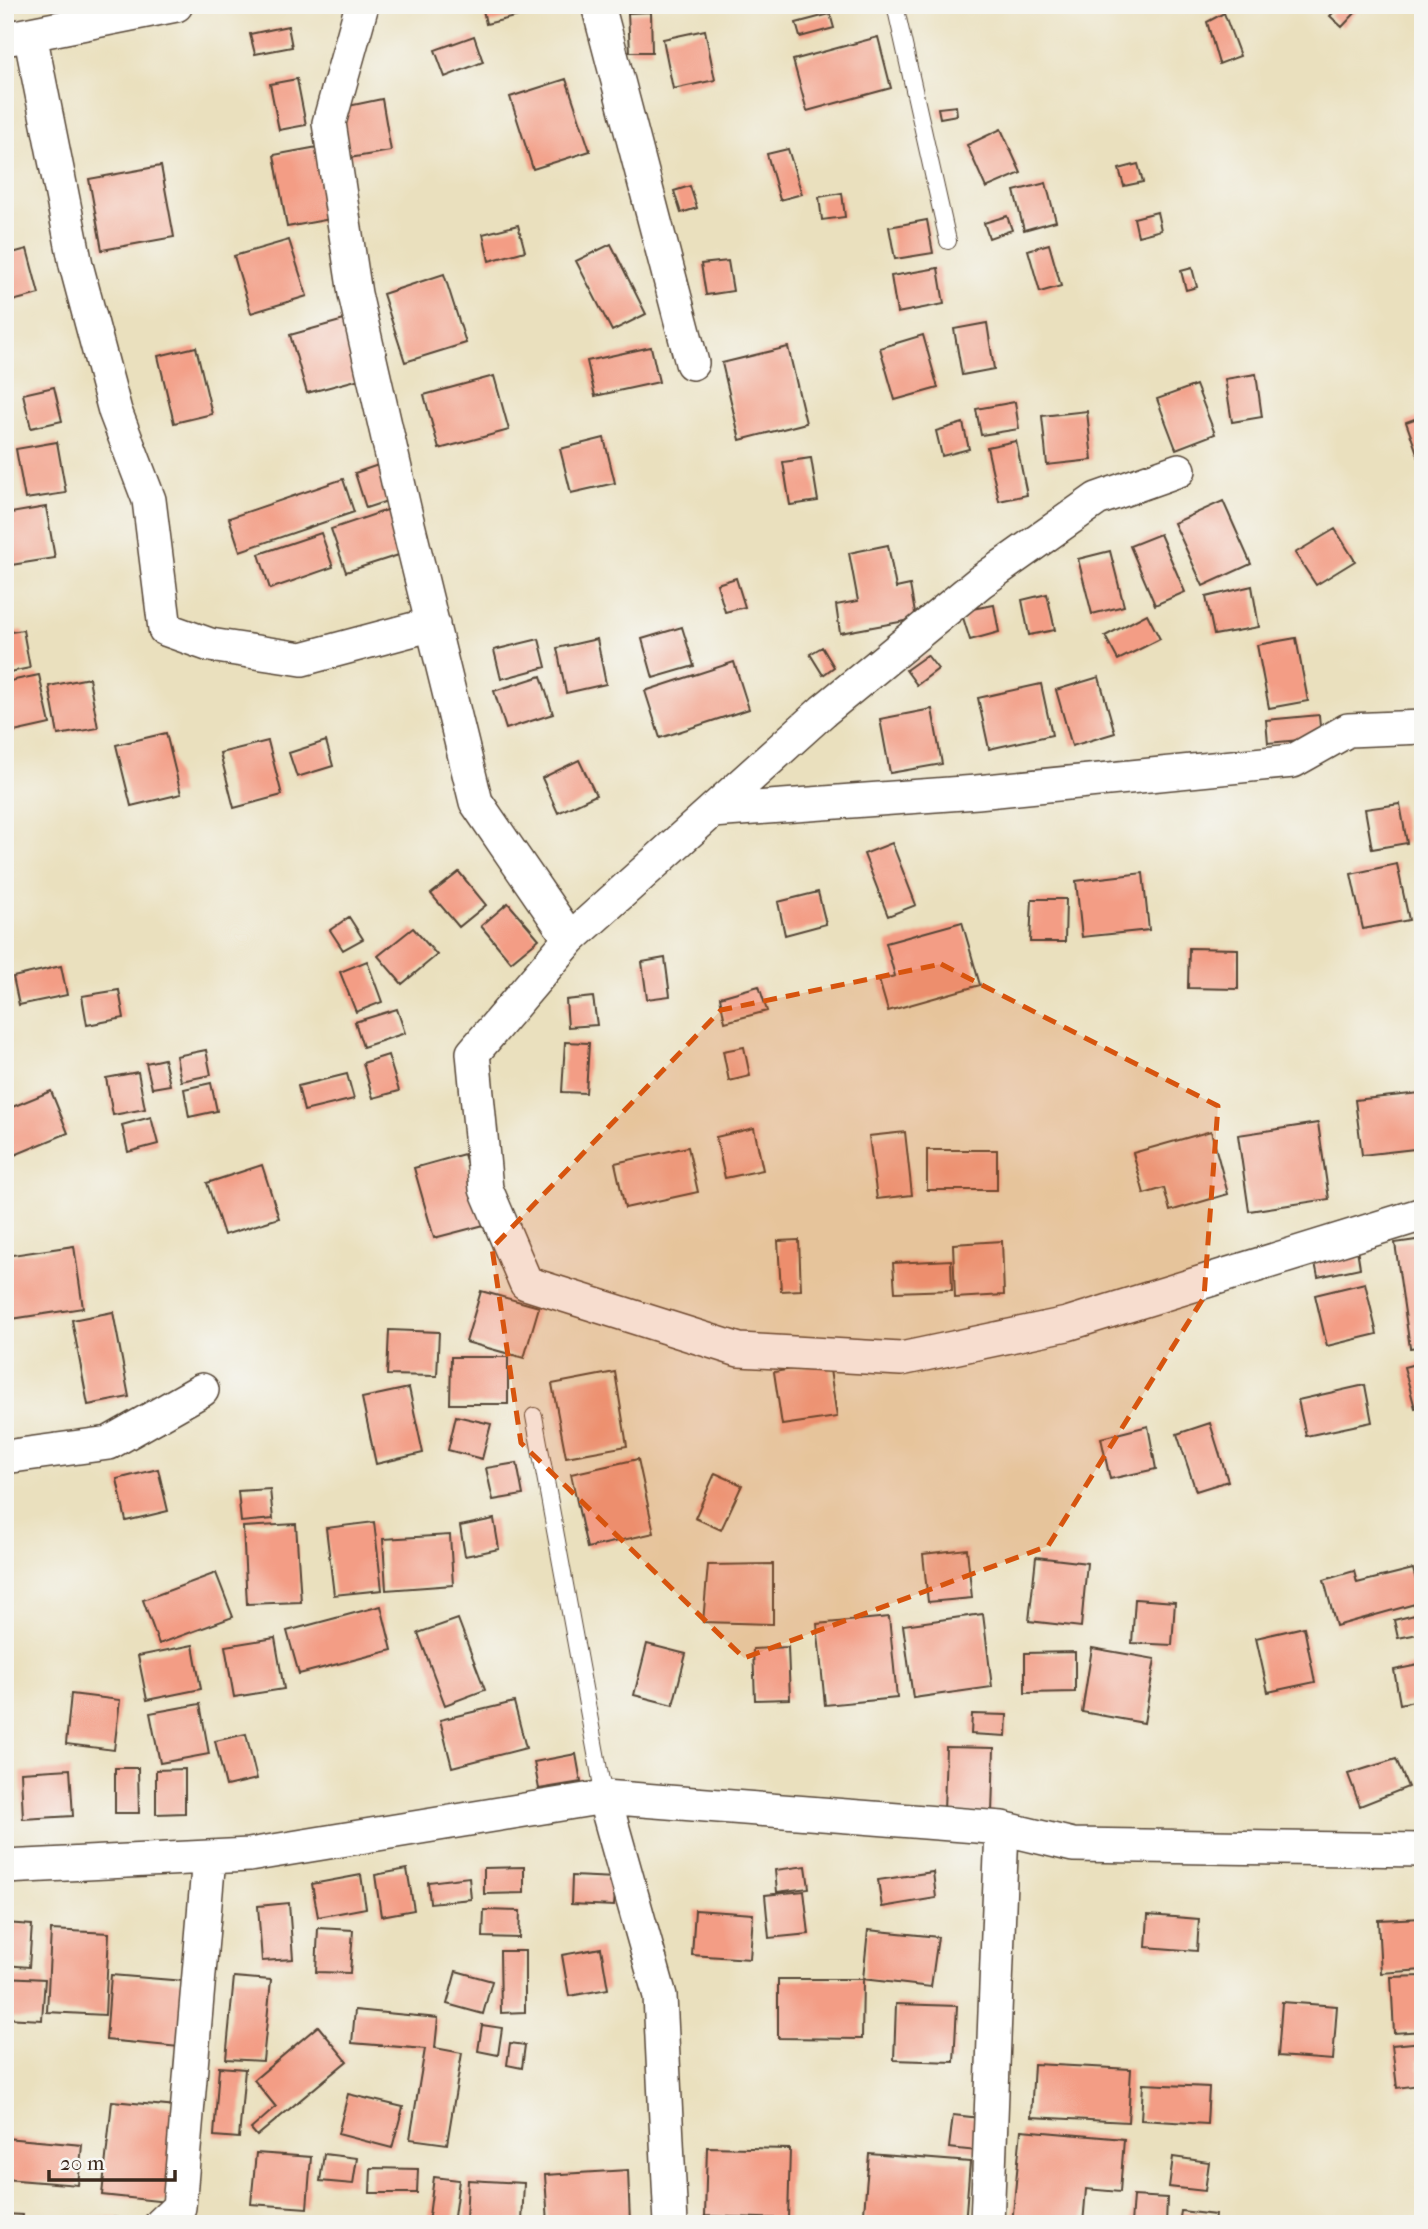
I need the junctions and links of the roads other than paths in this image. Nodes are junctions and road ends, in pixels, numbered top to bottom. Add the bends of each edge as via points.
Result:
1 (176, 5) edge
2 (362, 5) edge
3 (598, 5) edge
4 (895, 5) edge
5 (18, 36) edge
6 (948, 242) dead end
7 (692, 363) dead end
8 (1179, 470) dead end
9 (433, 624) junction
10 (1423, 727) edge
11 (712, 811) junction
12 (570, 939) junction
13 (1423, 1214) edge
14 (202, 1390) dead end
15 (534, 1416) dead end
16 (5, 1457) edge
17 (604, 1797) junction
18 (1002, 1828) junction
19 (1423, 1850) edge
20 (209, 1857) junction
21 (5, 1867) edge
22 (161, 2224) edge
23 (671, 2224) edge
24 (987, 2224) edge

1 - 5 street
2 - 9 street via 329,123 355,294
3 - 7 street
4 - 6 lane
5 - 9 street via 115,411 149,500 165,629 210,645 302,659
8 - 11 street via 1097,499 979,582 823,711
9 - 12 street via 477,802
10 - 11 street via 1348,730 1293,761 977,792
11 - 12 street
12 - 13 street via 473,1053 486,1189 526,1283 739,1350 901,1359 1068,1324
14 - 16 street via 109,1443
15 - 17 lane
17 - 18 street
17 - 20 street via 249,1855
17 - 23 street via 660,1996
18 - 19 street via 1073,1845
18 - 24 street
20 - 21 street
20 - 22 street via 179,2207

